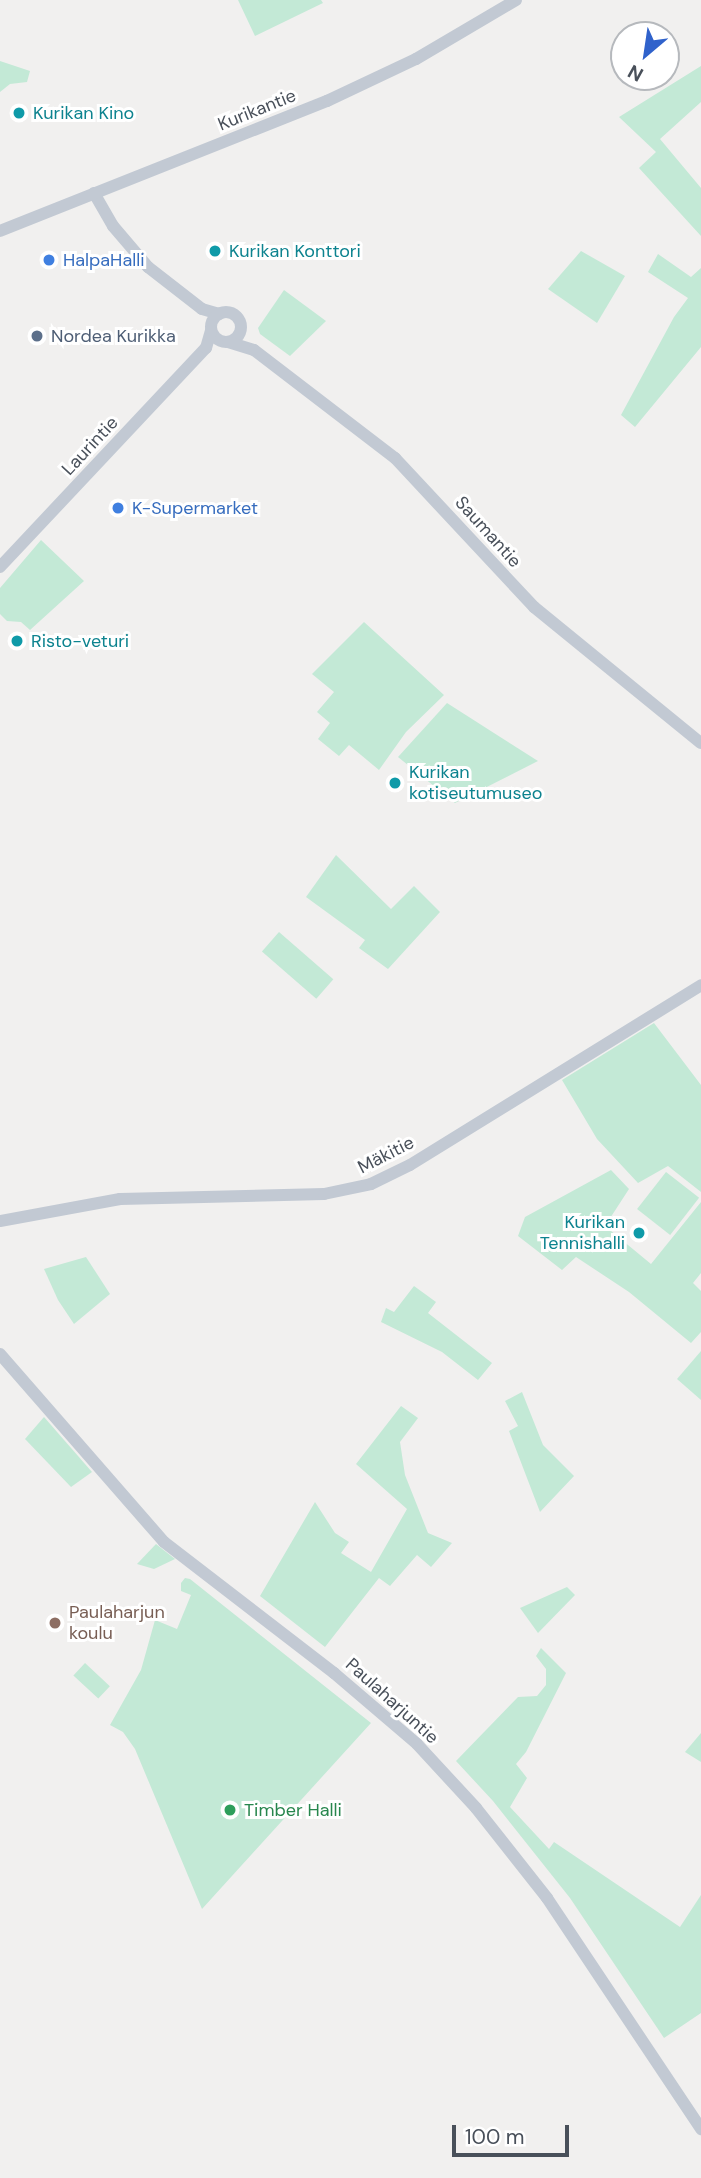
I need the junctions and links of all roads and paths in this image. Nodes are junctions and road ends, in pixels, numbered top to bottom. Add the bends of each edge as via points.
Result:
1 (516, 0) edge
2 (94, 192) junction
3 (0, 231) edge
4 (202, 309) junction
5 (219, 314) junction
6 (211, 329) junction
7 (241, 330) junction
8 (225, 342) junction
9 (248, 346) junction
10 (206, 348) junction
11 (0, 567) edge
12 (701, 743) edge
13 (701, 985) edge
14 (0, 1221) edge
15 (0, 1354) edge
16 (701, 2129) edge

1 - 2 street, Kurikantie via 416,59 327,101
2 - 3 street, Kurikantie
2 - 4 street via 137,256
4 - 5 street
4 - 6 street
5 - 6 street
5 - 7 street via 237,316
6 - 8 street
6 - 10 street, Laurintie
7 - 8 street via 235,340
7 - 9 street, Saumantie
8 - 9 street, Saumantie
8 - 10 street, Laurintie
9 - 12 street, Saumantie via 395,458 534,607
10 - 11 street, Laurintie
13 - 14 street, Mäkitie via 410,1165 371,1184 324,1194 120,1199
15 - 16 street, Paulaharjuntie via 164,1542 334,1673 417,1744 475,1808 547,1898

